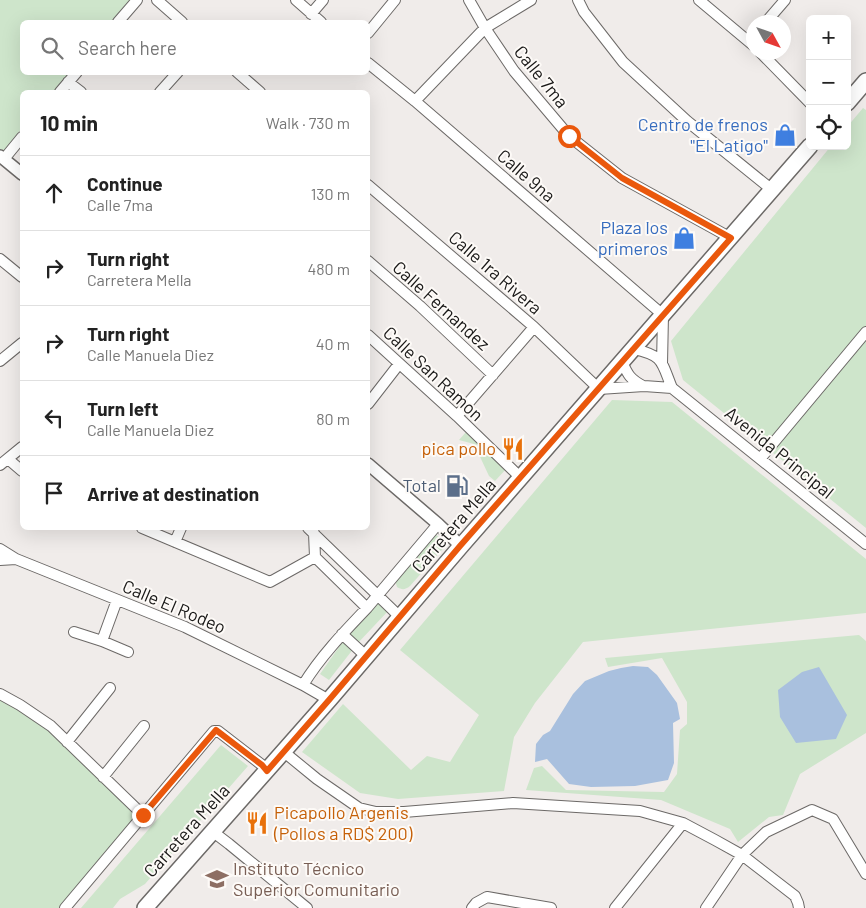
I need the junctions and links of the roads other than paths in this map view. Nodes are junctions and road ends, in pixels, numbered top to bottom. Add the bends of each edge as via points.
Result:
1 (137, 0) edge
2 (157, 0) edge
3 (296, 0) edge
4 (323, 0) edge
5 (395, 0) edge
6 (469, 0) edge
7 (531, 0) edge
8 (578, 0) edge
9 (700, 0) edge
10 (785, 0) edge
11 (311, 14) junction
12 (772, 15) edge
13 (120, 20) edge
14 (180, 20) edge
15 (318, 20) edge
16 (484, 28) junction
17 (370, 31) edge
18 (746, 37) edge
19 (768, 60) edge
20 (370, 65) edge
21 (74, 75) edge
22 (176, 75) edge
23 (241, 75) edge
24 (866, 81) edge
25 (68, 82) junction
26 (62, 90) edge
27 (78, 90) edge
28 (166, 90) edge
29 (258, 90) edge
30 (851, 98) edge
31 (806, 99) edge
32 (415, 101) junction
33 (20, 139) edge
34 (806, 150) edge
35 (2, 157) edge
36 (20, 172) edge
37 (370, 187) edge
38 (771, 189) junction
39 (731, 238) junction
40 (0, 259) edge
41 (370, 263) edge
42 (20, 275) edge
43 (663, 315) junction
44 (534, 327) junction
45 (866, 332) edge
46 (370, 337) edge
47 (20, 344) edge
48 (634, 349) junction
49 (2, 356) edge
50 (622, 362) junction
51 (399, 364) junction
52 (662, 364) junction
53 (493, 375) junction
54 (644, 386) junction
55 (672, 388) junction
56 (599, 389) junction
57 (370, 401) edge
58 (456, 416) junction
59 (20, 449) edge
60 (760, 459) junction
61 (4, 462) edge
62 (370, 466) edge
63 (20, 470) edge
64 (521, 478) junction
65 (438, 524) junction
66 (147, 530) edge
67 (180, 530) edge
68 (311, 530) edge
69 (175, 542) junction
70 (866, 544) edge
71 (460, 546) junction
72 (0, 549) edge
73 (315, 557) junction
74 (16, 559) junction
75 (0, 560) edge
76 (378, 595) junction
77 (117, 600) junction
78 (367, 608) junction
79 (400, 617) junction
80 (74, 632) dead end
81 (342, 634) junction
82 (102, 642) junction
83 (128, 652) dead end
84 (367, 657) junction
85 (303, 685) junction
86 (110, 688) dead end
87 (0, 694) edge
88 (329, 700) junction
89 (144, 726) dead end
90 (67, 742) junction
91 (284, 752) junction
92 (267, 771) junction
93 (102, 777) junction
94 (143, 815) junction
95 (683, 823) junction
96 (212, 832) junction
97 (742, 855) junction
98 (866, 874) edge
99 (65, 908) edge
100 (145, 908) edge
101 (307, 908) edge
102 (472, 908) edge
103 (551, 908) edge
104 (615, 908) edge
105 (706, 908) edge
106 (798, 908) edge

1 - 13 street
2 - 14 street
3 - 11 street
4 - 11 street
5 - 17 street
6 - 16 street, Calle 7ma
7 - 16 street
8 - 38 street via 623,62 686,121
9 - 18 street
10 - 12 street
11 - 15 street
16 - 32 street
16 - 39 street, Calle 7ma via 514,72 569,136 622,178
19 - 31 street
20 - 32 street, Calle 9na
21 - 25 street
22 - 28 street
23 - 29 street
24 - 30 main road
25 - 26 street
25 - 27 street
32 - 43 street, Calle 9na
33 - 35 street
34 - 38 main road, Carretera Mella
35 - 36 street
37 - 44 street, Calle 1ra Rivera
38 - 39 main road, Carretera Mella
39 - 43 main road, Carretera Mella
40 - 42 street
41 - 53 street, Calle Fernandez
43 - 48 main road, Carretera Mella
43 - 52 street
44 - 53 street
44 - 56 street, Calle 1ra Rivera
45 - 60 street
46 - 51 street, Calle San Ramon
47 - 49 street
48 - 50 main road, Carretera Mella
48 - 52 street via 656,356
50 - 54 street via 630,378
50 - 56 main road, Carretera Mella
51 - 57 street
51 - 58 street, Calle San Ramon
52 - 55 street
53 - 58 street
54 - 55 street
54 - 56 street
55 - 60 street, Avenida Principal
56 - 64 main road, Carretera Mella
58 - 64 street, Calle San Ramon
59 - 61 street
60 - 70 street, Avenida Principal
61 - 63 street
62 - 65 street
64 - 71 main road, Carretera Mella
65 - 71 street
65 - 76 street
66 - 69 street
67 - 69 street
68 - 73 street
68 - 76 street
69 - 73 street via 270,582
71 - 79 main road, Carretera Mella
72 - 74 street
73 - 78 street
74 - 75 street, Calle El Rodeo
74 - 77 street, Calle El Rodeo
76 - 78 street
76 - 79 street
77 - 82 street
77 - 85 street, Calle El Rodeo via 185,627
78 - 81 street
79 - 84 main road, Carretera Mella
80 - 82 street
81 - 84 street
81 - 85 street
82 - 83 street
84 - 88 main road, Carretera Mella
85 - 88 street, Calle El Rodeo
86 - 90 street
87 - 90 street via 51,726
88 - 91 main road, Carretera Mella
89 - 93 street
90 - 93 street
91 - 92 main road, Carretera Mella
91 - 95 street via 359,808 376,812 513,803 640,811
92 - 94 street via 216,730
92 - 96 main road, Carretera Mella
93 - 94 street
94 - 99 street
95 - 97 street
95 - 104 street
96 - 100 main road, Carretera Mella
96 - 101 street
97 - 98 street via 766,832 812,810 833,819
97 - 105 street
97 - 106 street via 795,896
102 - 103 street via 487,897

